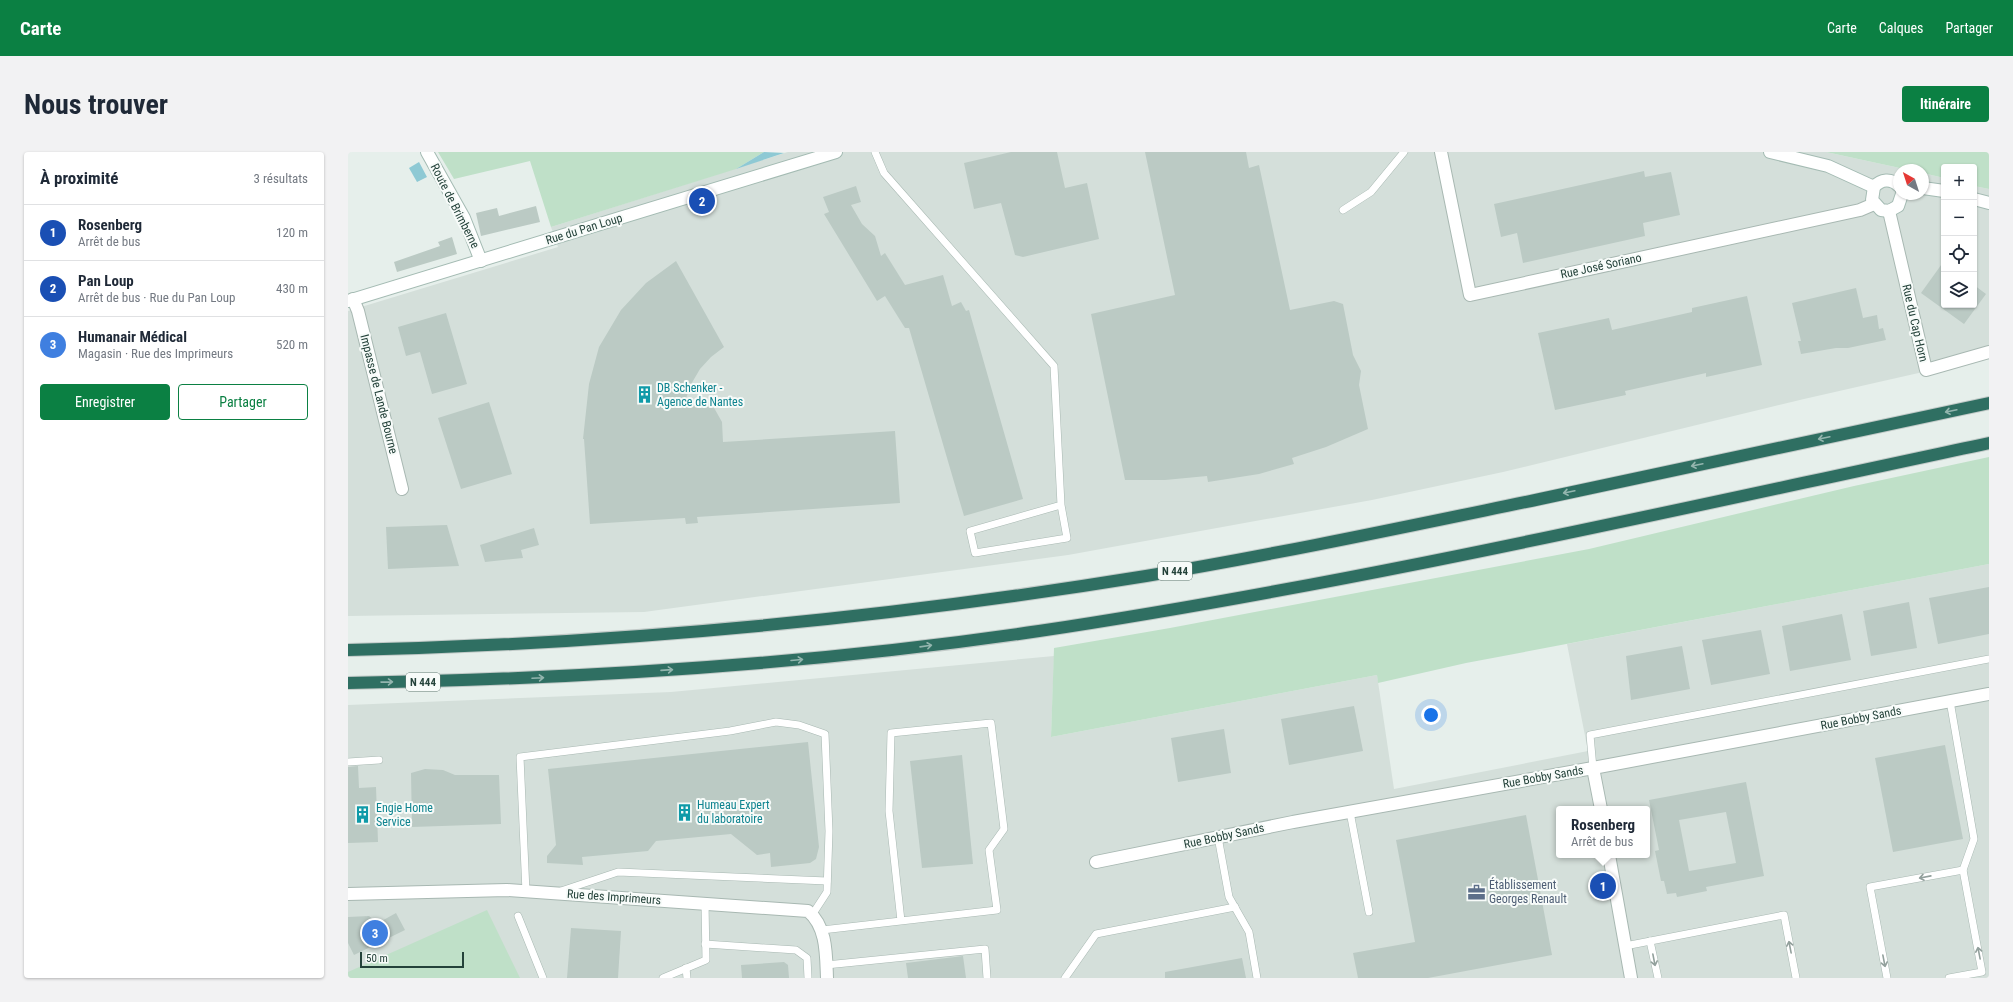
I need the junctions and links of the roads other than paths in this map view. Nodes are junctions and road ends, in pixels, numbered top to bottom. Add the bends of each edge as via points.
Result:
1 (427, 152) edge
2 (836, 152) edge
3 (875, 152) edge
4 (1404, 152) edge
5 (1441, 152) edge
6 (1770, 152) edge
7 (1893, 182) edge
8 (1874, 187) junction
9 (1929, 189) edge
10 (1941, 191) edge
11 (1900, 200) edge
12 (1977, 200) edge
13 (1989, 203) edge
14 (1874, 204) junction
15 (1343, 210) dead end
16 (1889, 211) junction
17 (481, 261) junction
18 (351, 300) edge
19 (1989, 352) edge
20 (1989, 403) edge
21 (1989, 443) edge
22 (402, 489) dead end
23 (1061, 506) junction
24 (348, 650) edge
25 (1989, 659) edge
26 (348, 683) edge
27 (1989, 694) edge
28 (1950, 701) junction
29 (379, 760) dead end
30 (348, 762) edge
31 (1593, 768) junction
32 (1600, 806) edge
33 (1350, 812) junction
34 (1218, 837) junction
35 (1610, 858) edge
36 (1096, 862) dead end
37 (1963, 870) junction
38 (827, 881) junction
39 (526, 892) junction
40 (554, 893) junction
41 (348, 894) edge
42 (705, 903) junction
43 (1235, 907) junction
44 (1369, 912) dead end
45 (812, 915) junction
46 (518, 916) dead end
47 (901, 921) junction
48 (822, 930) junction
49 (1650, 941) junction
50 (705, 944) junction
51 (1625, 946) junction
52 (826, 965) junction
53 (686, 968) junction
54 (543, 978) edge
55 (663, 978) edge
56 (687, 978) edge
57 (808, 978) edge
58 (827, 978) edge
59 (987, 978) edge
60 (1065, 978) edge
61 (1257, 978) edge
62 (1631, 978) edge
63 (1658, 978) edge
64 (1796, 978) edge
65 (1887, 978) edge
66 (1949, 978) edge

1 - 17 street, Route de Brimberne via 464,218
2 - 17 street, Rue du Pan Loup
3 - 23 lane via 884,173 1054,366
4 - 15 lane via 1371,192
5 - 14 street, Rue José Soriano via 1470,295 1860,210
6 - 8 street via 1828,166
7 - 8 street via 1886,180
8 - 14 street
9 - 10 street
11 - 16 street via 1898,206
12 - 13 street
14 - 16 street via 1881,210
16 - 19 street, Rue du Cap Horn via 1926,370
17 - 18 street, Rue du Pan Loup
18 - 22 street, Impasse de Lande Bourne via 358,311
20 -> 24 highway, N 444 via 1384,531 1251,557 1053,590 826,619 678,634 475,646
26 -> 21 highway, N 444 via 506,679 739,665 905,649 1036,631 1175,609 1432,561
23 - 23 lane via 970,531 975,553 1067,538
25 - 31 lane via 1590,735
27 - 28 street, Rue Bobby Sands
28 - 31 street, Rue Bobby Sands
28 - 37 lane via 1974,839
29 - 30 lane
31 - 32 street
31 - 33 street, Rue Bobby Sands
33 - 34 street, Rue Bobby Sands
33 - 44 lane
34 - 36 street, Rue Bobby Sands
34 - 43 lane via 1229,898
35 - 51 street
37 -> 65 lane via 1870,887
66 -> 37 lane via 1982,972
38 - 39 lane via 829,831 825,734 799,725 776,722 730,731 520,757
38 - 40 lane via 618,872
38 - 45 lane via 827,892
39 - 40 street, Rue des Imprimeurs
39 - 41 street, Rue des Imprimeurs via 507,890
40 - 42 street, Rue des Imprimeurs
42 - 45 street, Rue des Imprimeurs via 808,910
42 - 50 lane
43 - 60 lane via 1096,934
43 - 61 lane via 1249,932
45 - 48 street
46 - 54 lane
47 - 47 lane via 997,910 989,850 1004,829 991,723 891,733 888,810
47 - 48 lane
48 - 52 street
49 - 51 lane
49 -> 63 lane
64 -> 49 lane via 1784,915
50 - 53 lane via 706,960
50 - 57 lane via 796,950 807,958
51 - 62 street
52 - 58 street
52 - 59 lane via 985,949
53 - 55 lane
53 - 56 lane

